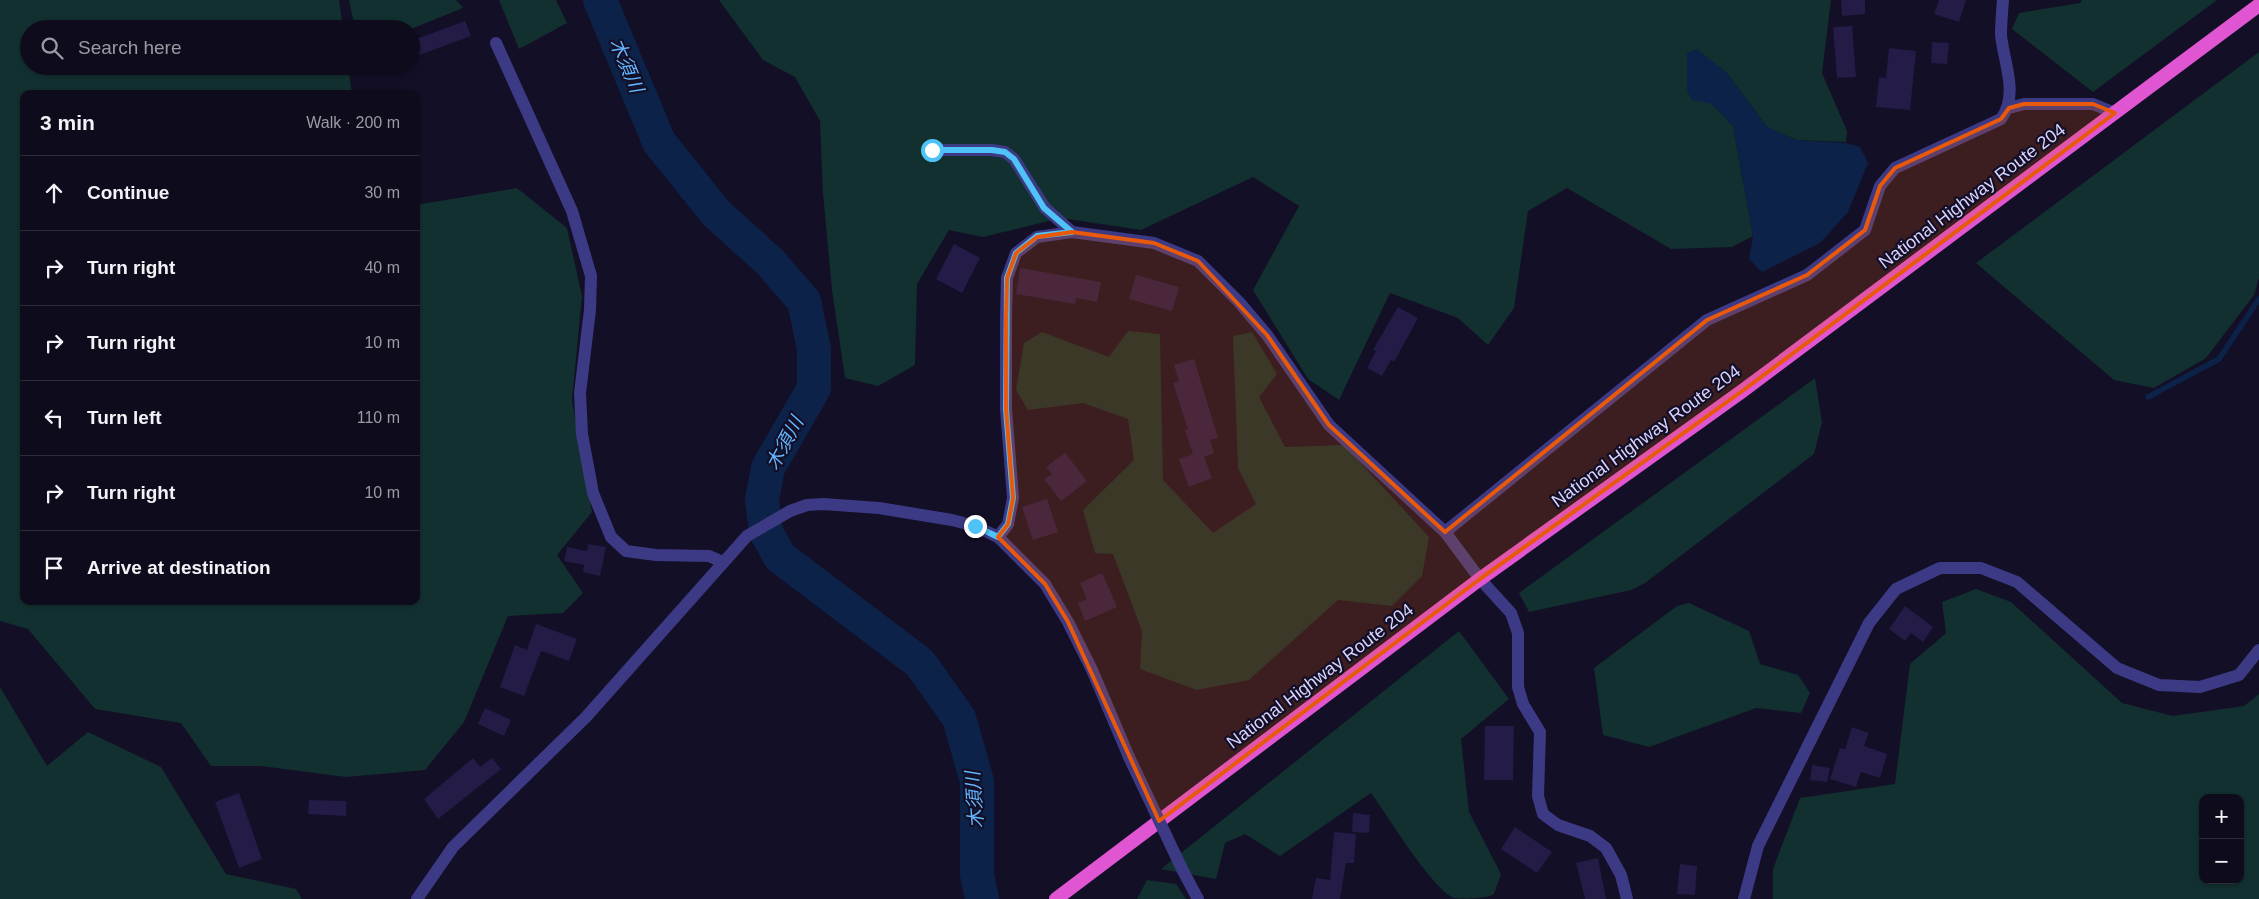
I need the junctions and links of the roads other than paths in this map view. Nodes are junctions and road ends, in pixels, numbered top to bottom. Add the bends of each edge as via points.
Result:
1 (2003, 0) edge
2 (2259, 5) edge
3 (496, 43) dead end
4 (2009, 108) junction
5 (2115, 113) junction
6 (932, 150) dead end
7 (1072, 232) junction
8 (1445, 532) junction
9 (998, 537) junction
10 (723, 562) junction
11 (1480, 579) junction
12 (2259, 650) edge
13 (417, 899) edge
14 (1056, 899) edge
15 (1198, 899) edge
16 (1626, 899) edge
17 (1744, 899) edge

1 - 4 street via 2001,35 2010,86
2 - 5 highway, National Highway Route 204
3 - 10 street via 572,211 591,276 580,393 582,434 593,493 611,537 626,551 709,556
4 - 5 street via 2024,104 2093,104
4 - 8 street via 2001,119 1895,168 1880,186 1865,230 1807,275 1707,320
5 - 11 highway, National Highway Route 204 via 1741,392
6 - 7 street via 1005,152 1014,159 1044,208
7 - 8 street via 1154,243 1198,261 1267,336 1329,425
7 - 9 street via 1037,236 1016,253 1007,278 1006,409 1013,498 1008,524
8 - 11 street
9 - 10 street via 952,520 879,508 807,505 747,536
9 - 15 street, bridge via 1045,584 1068,622
10 - 13 street via 586,717 453,847
11 - 14 highway, National Highway Route 204
11 - 16 street via 1511,612 1518,633 1518,687 1523,704 1540,732 1538,796 1543,814 1558,825 1590,836 1606,848 1621,875
12 - 17 street via 2239,675 2200,687 2159,685 2117,668 2017,582 1981,568 1940,568 1896,589 1869,623 1758,846

